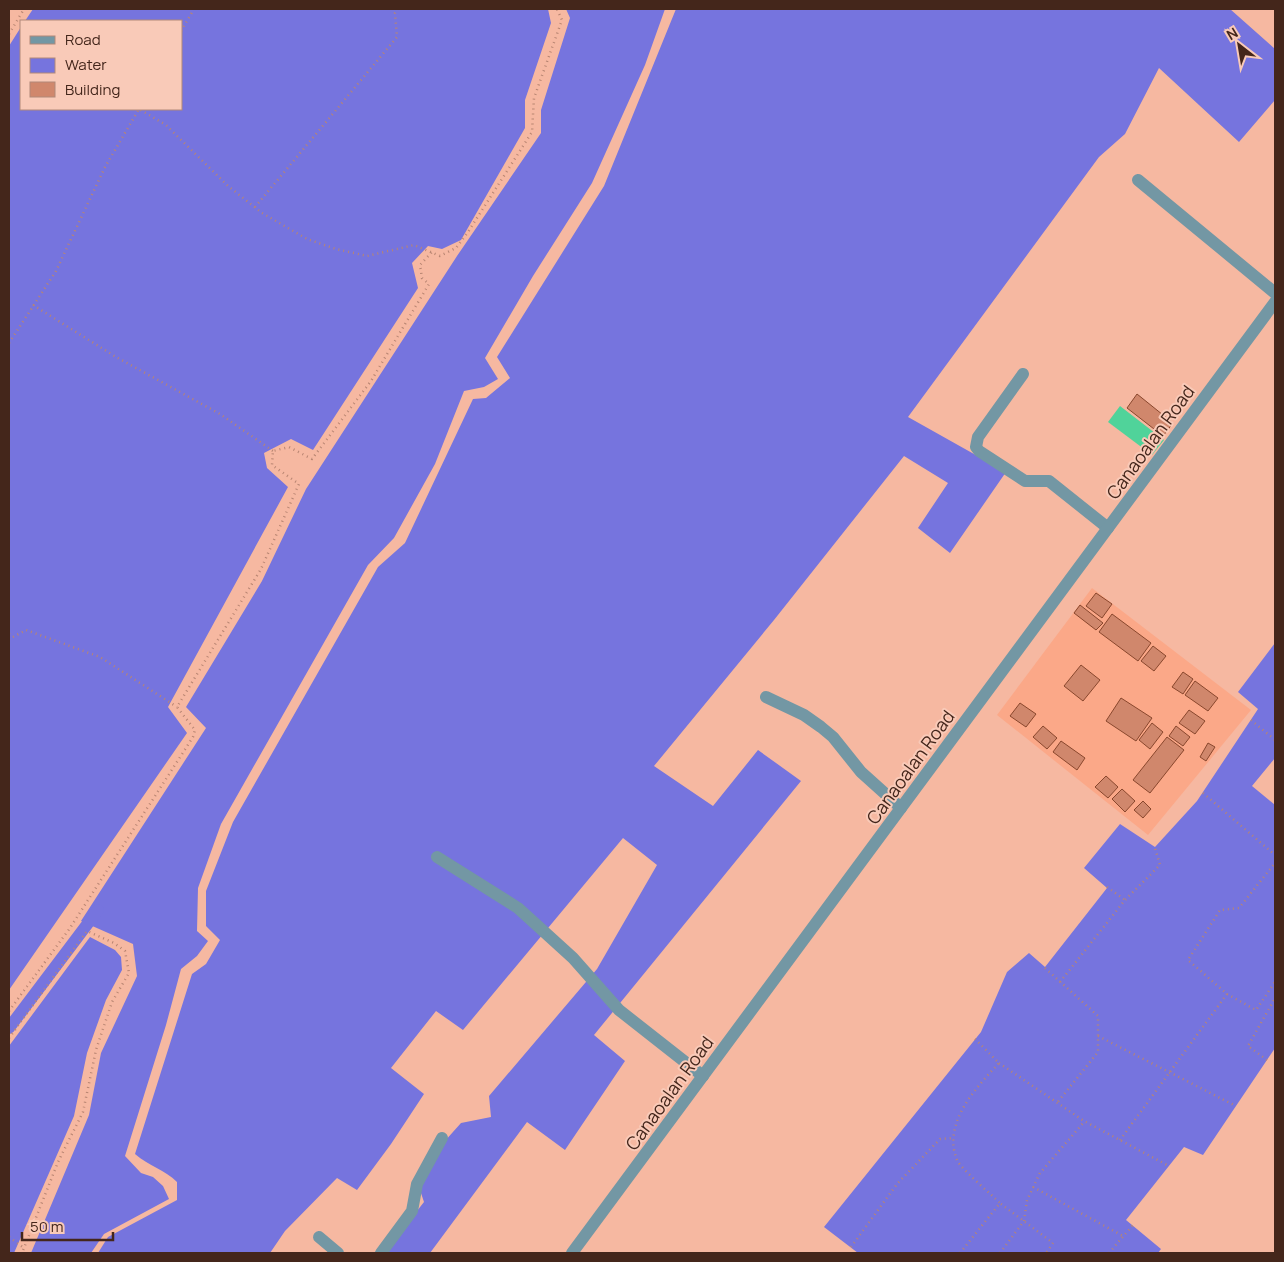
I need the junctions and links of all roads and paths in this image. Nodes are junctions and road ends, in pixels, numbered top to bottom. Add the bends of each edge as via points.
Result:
1 (24, 9) edge
2 (194, 9) edge
3 (398, 9) edge
4 (557, 9) edge
5 (182, 29) edge
6 (9, 34) edge
7 (138, 110) edge
8 (141, 110) edge
9 (1138, 180) dead end
10 (255, 207) junction
11 (432, 252) junction
12 (1275, 293) edge
13 (1275, 302) edge
14 (33, 305) junction
15 (9, 343) edge
16 (1023, 374) dead end
17 (273, 451) junction
18 (1108, 528) junction
19 (9, 634) edge
20 (766, 697) dead end
21 (177, 707) junction
22 (1251, 720) dead end
23 (1275, 740) edge
24 (1203, 793) dead end
25 (901, 808) junction
26 (1155, 848) dead end
27 (1275, 855) edge
28 (437, 857) dead end
29 (1275, 862) edge
30 (1107, 887) dead end
31 (1125, 900) junction
32 (1045, 968) dead end
33 (1060, 982) junction
34 (1275, 982) edge
35 (1227, 994) junction
36 (1275, 998) edge
37 (9, 1012) edge
38 (1098, 1036) junction
39 (9, 1038) edge
40 (975, 1039) dead end
41 (1267, 1060) dead end
42 (999, 1063) junction
43 (1170, 1072) junction
44 (703, 1076) junction
45 (1057, 1102) junction
46 (1236, 1106) dead end
47 (1084, 1121) junction
48 (442, 1138) dead end
49 (954, 1138) junction
50 (1120, 1140) junction
51 (1169, 1166) dead end
52 (1033, 1186) junction
53 (1000, 1203) junction
54 (1024, 1221) junction
55 (1133, 1225) dead end
56 (1123, 1236) junction
57 (9, 1237) edge
58 (319, 1237) dead end
59 (851, 1246) dead end
60 (24, 1248) junction
61 (22, 1253) edge
62 (338, 1253) edge
63 (381, 1253) edge
64 (572, 1253) edge
65 (960, 1253) edge
66 (1000, 1253) edge
67 (1046, 1253) edge
68 (1109, 1253) edge

1 - 6 path
2 - 5 path
3 - 10 path via 395,13 397,37
4 - 11 path via 562,20 534,98 532,132 456,248 440,256
7 - 14 path via 105,167 56,271
8 - 10 path via 166,125 228,186
9 - 12 street
10 - 11 path via 307,239 336,249 367,256 414,245
11 - 17 path via 420,265 422,278 429,284 371,381 312,459 289,447
13 - 18 street, Canaoalan Road
14 - 15 path
14 - 17 path via 116,357 220,414
16 - 18 street via 978,437 976,447 1025,481 1049,481
17 - 21 path via 272,465 299,484 261,569
18 - 25 street, Canaoalan Road
19 - 21 path via 13,637 26,630 100,657
20 - 25 street via 821,727 861,772
21 - 37 path via 195,730 193,737 70,928
22 - 23 path
24 - 27 path
25 - 44 street, Canaoalan Road
26 - 31 path via 1160,865
28 - 44 street via 518,908 573,958 619,1010
29 - 35 path via 1239,908 1220,910 1188,960
30 - 31 path
31 - 33 path
32 - 33 path
33 - 38 path via 1098,1016
34 - 35 path via 1256,1010
35 - 43 path
36 - 41 path via 1248,1046
38 - 43 path
38 - 45 path via 1098,1052
39 - 60 path via 88,931 114,942 125,951 129,973 112,1002 96,1050 83,1112 58,1162
40 - 42 path
42 - 45 path
42 - 49 path via 976,1088 953,1128
43 - 46 path
43 - 50 path
44 - 64 street, Canaoalan Road
45 - 47 path
47 - 50 path
47 - 52 path via 1040,1173
48 - 63 street via 417,1184 412,1211
49 - 53 path via 957,1160
49 - 59 path via 940,1139 897,1184
50 - 51 path
52 - 54 path
52 - 56 path
53 - 54 path
53 - 65 path
54 - 66 path
54 - 67 path via 1053,1243
55 - 56 path
56 - 68 path
57 - 60 path
58 - 62 street
60 - 61 path

